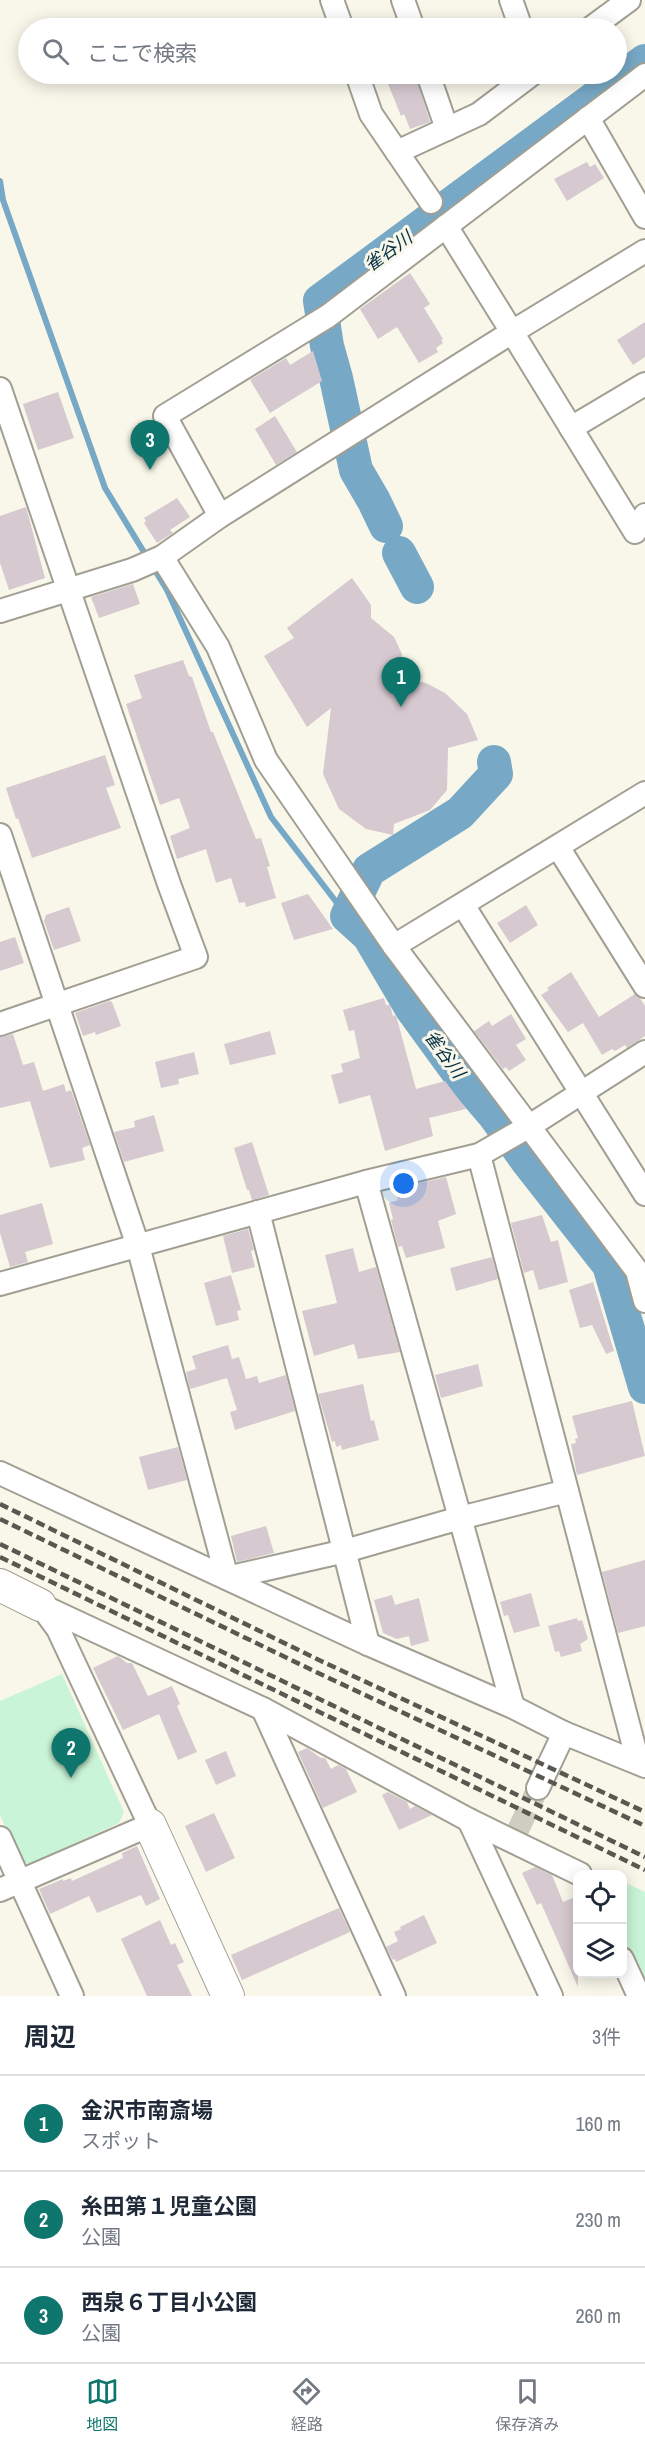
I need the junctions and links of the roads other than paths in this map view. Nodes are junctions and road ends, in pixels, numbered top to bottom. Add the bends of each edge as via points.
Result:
1 (332, 0) edge
2 (403, 0) edge
3 (511, 0) edge
4 (621, 2) edge
5 (338, 18) edge
6 (409, 18) edge
7 (517, 18) edge
8 (603, 18) edge
9 (645, 75) edge
10 (360, 84) edge
11 (431, 84) edge
12 (519, 84) edge
13 (588, 118) junction
14 (447, 129) junction
15 (397, 152) junction
16 (431, 202) dead end
17 (645, 217) edge
18 (446, 226) junction
19 (645, 251) edge
20 (512, 332) junction
21 (645, 384) edge
22 (0, 389) edge
23 (571, 428) junction
24 (220, 516) junction
25 (642, 532) edge
26 (158, 560) junction
27 (68, 588) junction
28 (0, 611) edge
29 (645, 793) edge
30 (0, 835) edge
31 (558, 847) junction
32 (463, 905) junction
33 (394, 946) junction
34 (645, 986) edge
35 (57, 1004) junction
36 (0, 1024) edge
37 (645, 1052) edge
38 (581, 1093) junction
39 (525, 1129) junction
40 (487, 1151) junction
41 (366, 1182) junction
42 (645, 1194) edge
43 (258, 1212) junction
44 (138, 1246) junction
45 (0, 1284) edge
46 (645, 1301) edge
47 (0, 1473) edge
48 (567, 1491) junction
49 (460, 1518) junction
50 (345, 1551) junction
51 (227, 1578) junction
52 (0, 1586) edge
53 (40, 1605) junction
54 (368, 1644) junction
55 (513, 1707) junction
56 (263, 1709) junction
57 (564, 1733) junction
58 (641, 1764) edge
59 (538, 1788) tunnel mouth
60 (469, 1820) junction
61 (150, 1825) junction
62 (0, 1838) edge
63 (573, 1871) edge
64 (10, 1886) edge
65 (627, 1970) edge
66 (72, 1996) edge
67 (228, 1996) edge
68 (394, 1996) edge
69 (551, 1996) edge
70 (639, 1996) edge

1 - 5 street
2 - 6 street
3 - 7 street
4 - 8 street
9 - 13 street
10 - 15 street via 371,114
11 - 14 street
12 - 14 street via 479,114
13 - 17 street
13 - 18 street
14 - 15 street
15 - 16 street
18 - 20 street
18 - 24 street via 320,321 165,416
19 - 20 street
20 - 23 street
20 - 24 street
21 - 23 street
22 - 27 street
23 - 25 street
24 - 26 street
26 - 27 street
26 - 33 street via 218,647 266,760
27 - 28 street
27 - 35 street via 196,957
29 - 31 street
30 - 35 street
31 - 32 street
31 - 34 street
32 - 33 street
32 - 38 street
33 - 39 street
35 - 36 street
35 - 44 street
37 - 38 street
38 - 39 street
38 - 42 street
39 - 40 street
39 - 46 street via 637,1271
40 - 41 street
40 - 48 street
41 - 43 street
41 - 49 street
43 - 44 street
43 - 50 street
44 - 45 street
44 - 51 street
47 - 51 street
48 - 49 street
48 - 58 street
49 - 50 street
49 - 55 street
50 - 51 street
50 - 54 street
51 - 54 street
52 - 53 street
53 - 56 street
53 - 61 street via 58,1629
54 - 55 street
55 - 57 street
56 - 60 street
56 - 68 street
57 - 58 street
57 - 59 street
60 - 63 street via 515,1836
60 - 69 street
61 - 64 street
61 - 67 street
62 - 64 street
64 - 66 street
65 - 70 street

